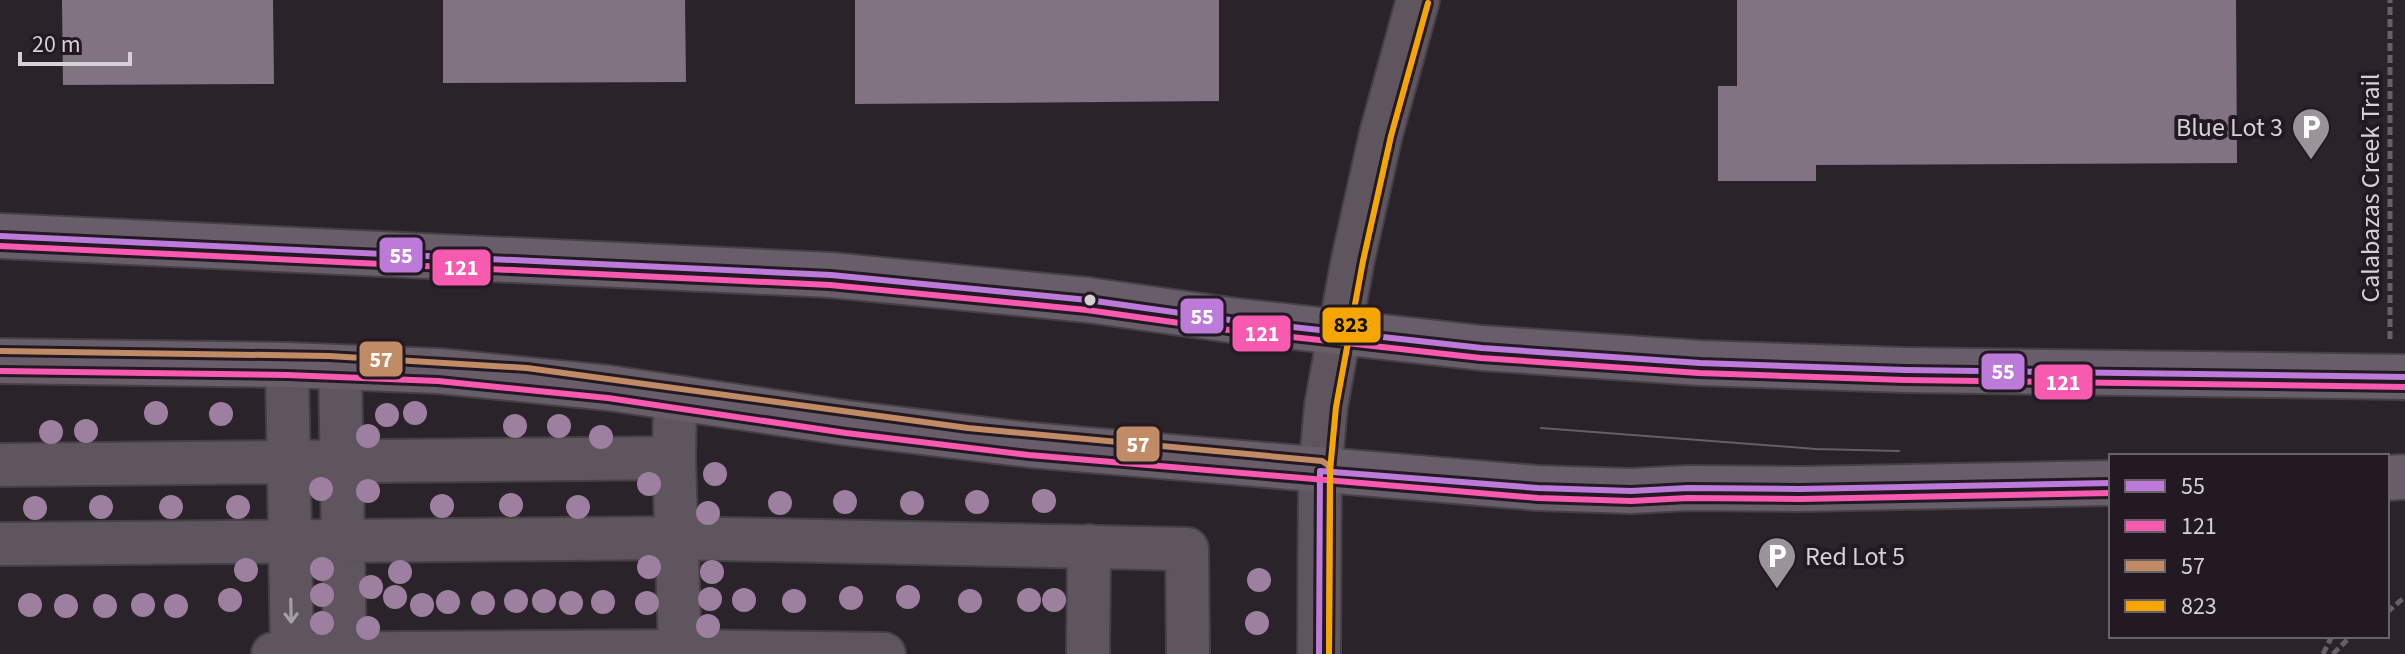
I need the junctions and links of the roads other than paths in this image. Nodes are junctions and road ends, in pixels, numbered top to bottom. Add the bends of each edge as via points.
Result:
1 (1418, 0) edge
2 (0, 236) edge
3 (1338, 331) junction
4 (0, 361) edge
5 (287, 365) junction
6 (340, 367) junction
7 (2397, 376) edge
8 (675, 398) junction
9 (674, 458) junction
10 (289, 463) junction
11 (341, 463) junction
12 (0, 465) edge
13 (1320, 471) junction
14 (2109, 483) edge
15 (677, 538) junction
16 (290, 542) junction
17 (343, 542) junction
18 (0, 544) edge
19 (1089, 546) junction
20 (680, 651) junction
21 (283, 653) edge
22 (345, 653) edge
23 (884, 654) edge
24 (1088, 654) edge
25 (1188, 654) edge
26 (1319, 654) edge

1 - 3 street via 1381,134
2 - 3 main road via 831,275
3 - 7 main road via 1482,348 1728,364
3 - 13 street
4 - 5 main road
5 - 6 main road
5 - 10 street
6 - 8 main road via 530,379
6 - 11 street
8 - 9 street
8 - 13 main road via 1030,445
9 - 11 street
9 - 15 street
10 - 11 street
10 - 12 street
10 - 16 street
11 - 17 street
13 - 14 main road via 1631,491
13 - 26 street
15 - 17 street
15 - 19 street
15 - 20 street
16 - 17 street
16 - 18 street
16 -> 21 street
17 - 22 street
19 - 24 street
19 - 25 street via 1187,549
20 - 22 street
20 - 23 street
21 - 22 street

